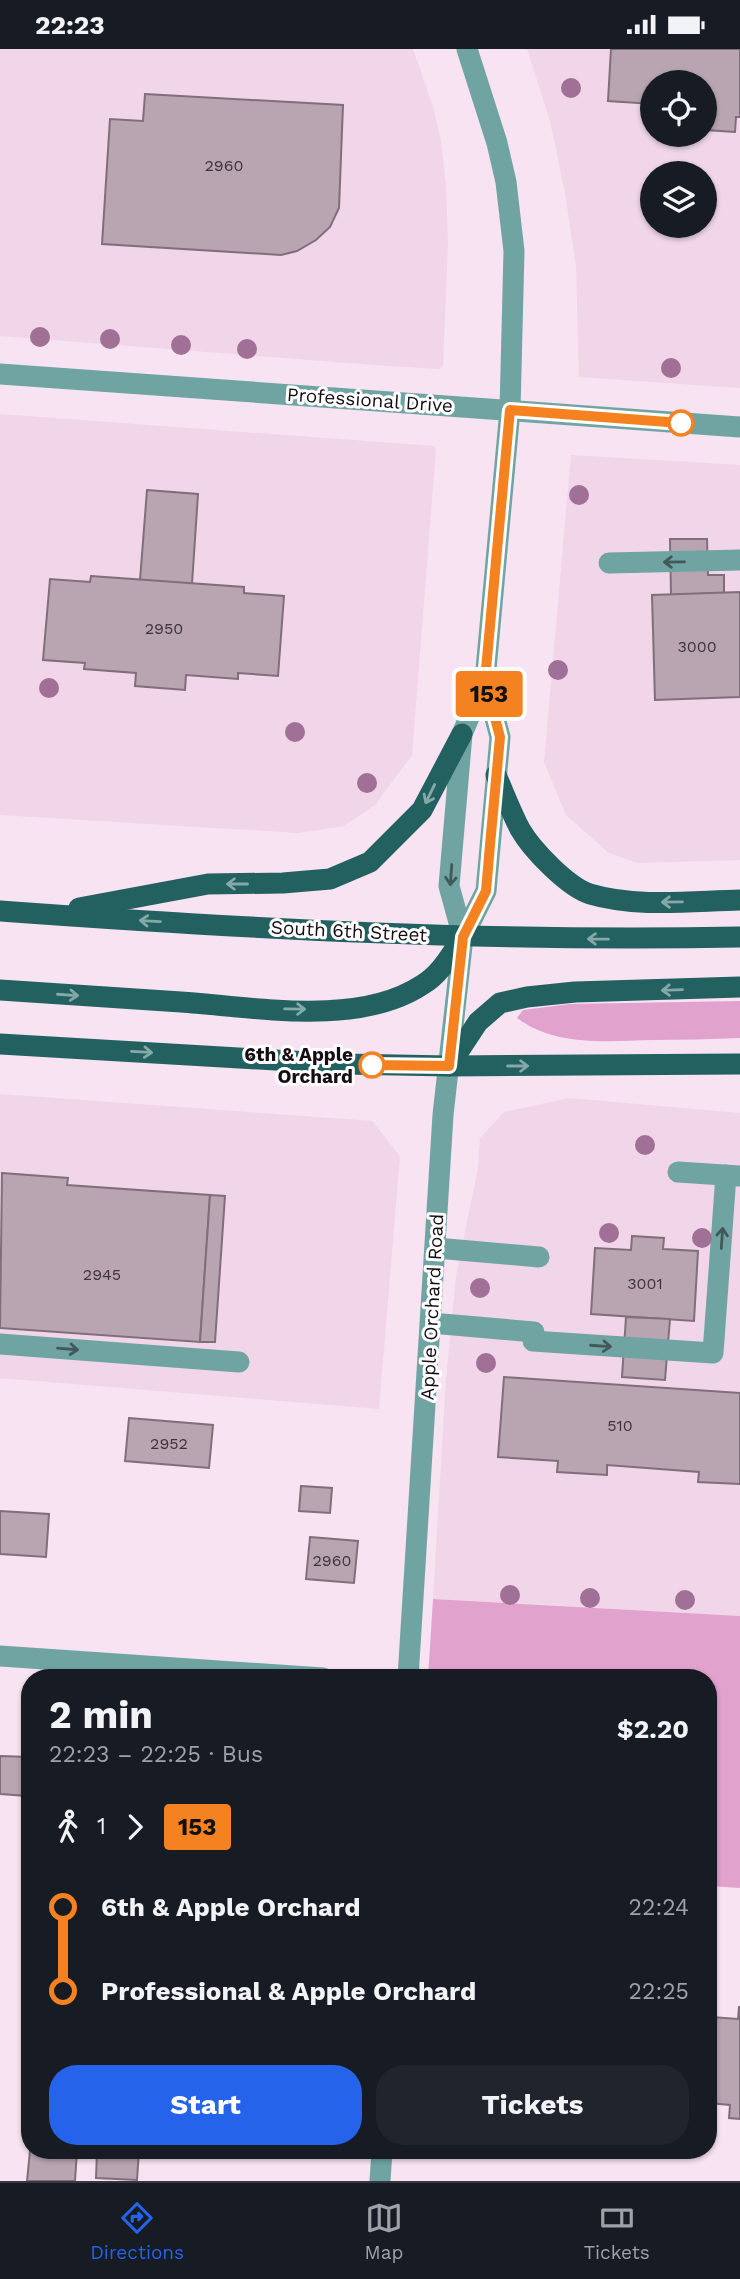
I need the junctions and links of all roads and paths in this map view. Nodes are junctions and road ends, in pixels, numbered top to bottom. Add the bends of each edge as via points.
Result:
1 (467, 49) edge
2 (0, 374) edge
3 (510, 410) junction
4 (740, 427) edge
5 (740, 560) edge
6 (609, 563) dead end
7 (485, 680) junction
8 (462, 734) junction
9 (496, 775) junction
10 (740, 900) edge
11 (0, 911) edge
12 (47, 915) junction
13 (463, 937) junction
14 (740, 937) edge
15 (740, 987) edge
16 (0, 990) edge
17 (0, 1044) edge
18 (740, 1064) edge
19 (449, 1066) junction
20 (678, 1173) dead end
21 (733, 1175) edge
22 (436, 1248) junction
23 (539, 1257) dead end
24 (431, 1324) junction
25 (0, 1344) edge
26 (239, 1362) dead end
27 (0, 1656) edge
28 (191, 1669) edge
29 (409, 1669) edge
30 (381, 2159) edge
31 (380, 2181) edge

1 - 3 street, Apple Orchard Road via 506,182 514,251
2 - 3 street, Professional Drive
3 - 4 street, Professional Drive
3 - 7 street, Apple Orchard Road
5 -> 6 street
7 - 8 street, Apple Orchard Road
7 - 9 street, Apple Orchard Road via 500,737
8 -> 12 main road via 422,810 370,862 330,879 208,884
8 -> 13 street, Apple Orchard Road via 449,886
10 -> 9 main road via 655,902 587,893 545,863 520,830
9 - 13 street, Apple Orchard Road via 486,891
11 - 12 main road, South 6th Street
13 -> 12 main road, South 6th Street
14 -> 13 main road, South 6th Street
16 -> 13 main road via 275,1009 366,1007 423,985
13 - 19 street, Apple Orchard Road
15 -> 19 main road via 575,992 500,1003 478,1023
17 -> 19 main road
19 -> 18 main road
19 - 22 street, Apple Orchard Road
20 - 21 street
24 -> 21 street via 713,1353
22 - 23 street
22 - 24 street, Apple Orchard Road
24 - 29 street, Apple Orchard Road
25 -> 26 street
27 - 28 street
30 - 31 street

